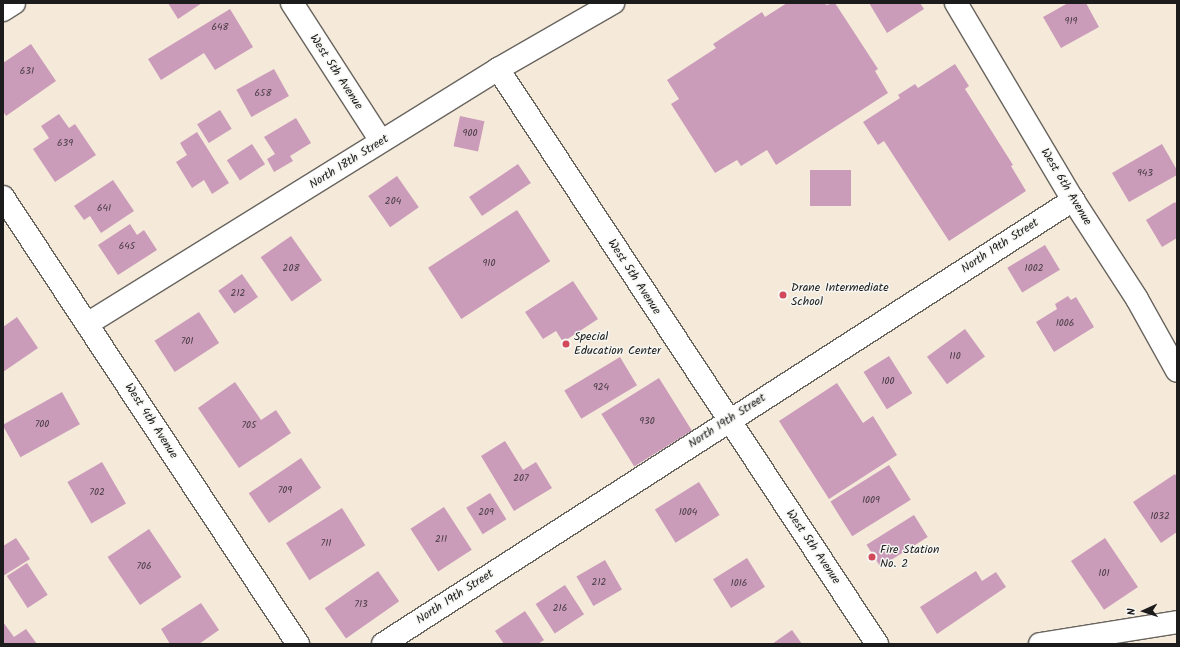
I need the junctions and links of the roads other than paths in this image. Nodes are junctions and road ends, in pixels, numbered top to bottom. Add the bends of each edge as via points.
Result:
1 (14, 3) edge
2 (292, 3) edge
3 (612, 3) edge
4 (956, 3) edge
5 (3, 10) edge
6 (498, 69) junction
7 (381, 141) junction
8 (3, 197) edge
9 (1073, 200) junction
10 (87, 324) junction
11 (1177, 371) edge
12 (728, 420) junction
13 (1177, 622) edge
14 (1132, 637) edge
15 (298, 644) edge
16 (383, 644) edge
17 (877, 644) edge
18 (1040, 644) edge

1 - 5 street
2 - 7 street, West 5th Avenue
3 - 6 street, North 18th Street
4 - 9 street, West 6th Avenue
6 - 7 street, North 18th Street
6 - 12 street, West 5th Avenue
7 - 10 street, North 18th Street
8 - 10 street, West 4th Avenue
9 - 11 street, West 6th Avenue via 1137,299
9 - 12 street, North 19th Street
10 - 15 street, West 4th Avenue
12 - 16 street, North 19th Street
12 - 17 street, West 5th Avenue
13 - 14 street
14 - 18 street

